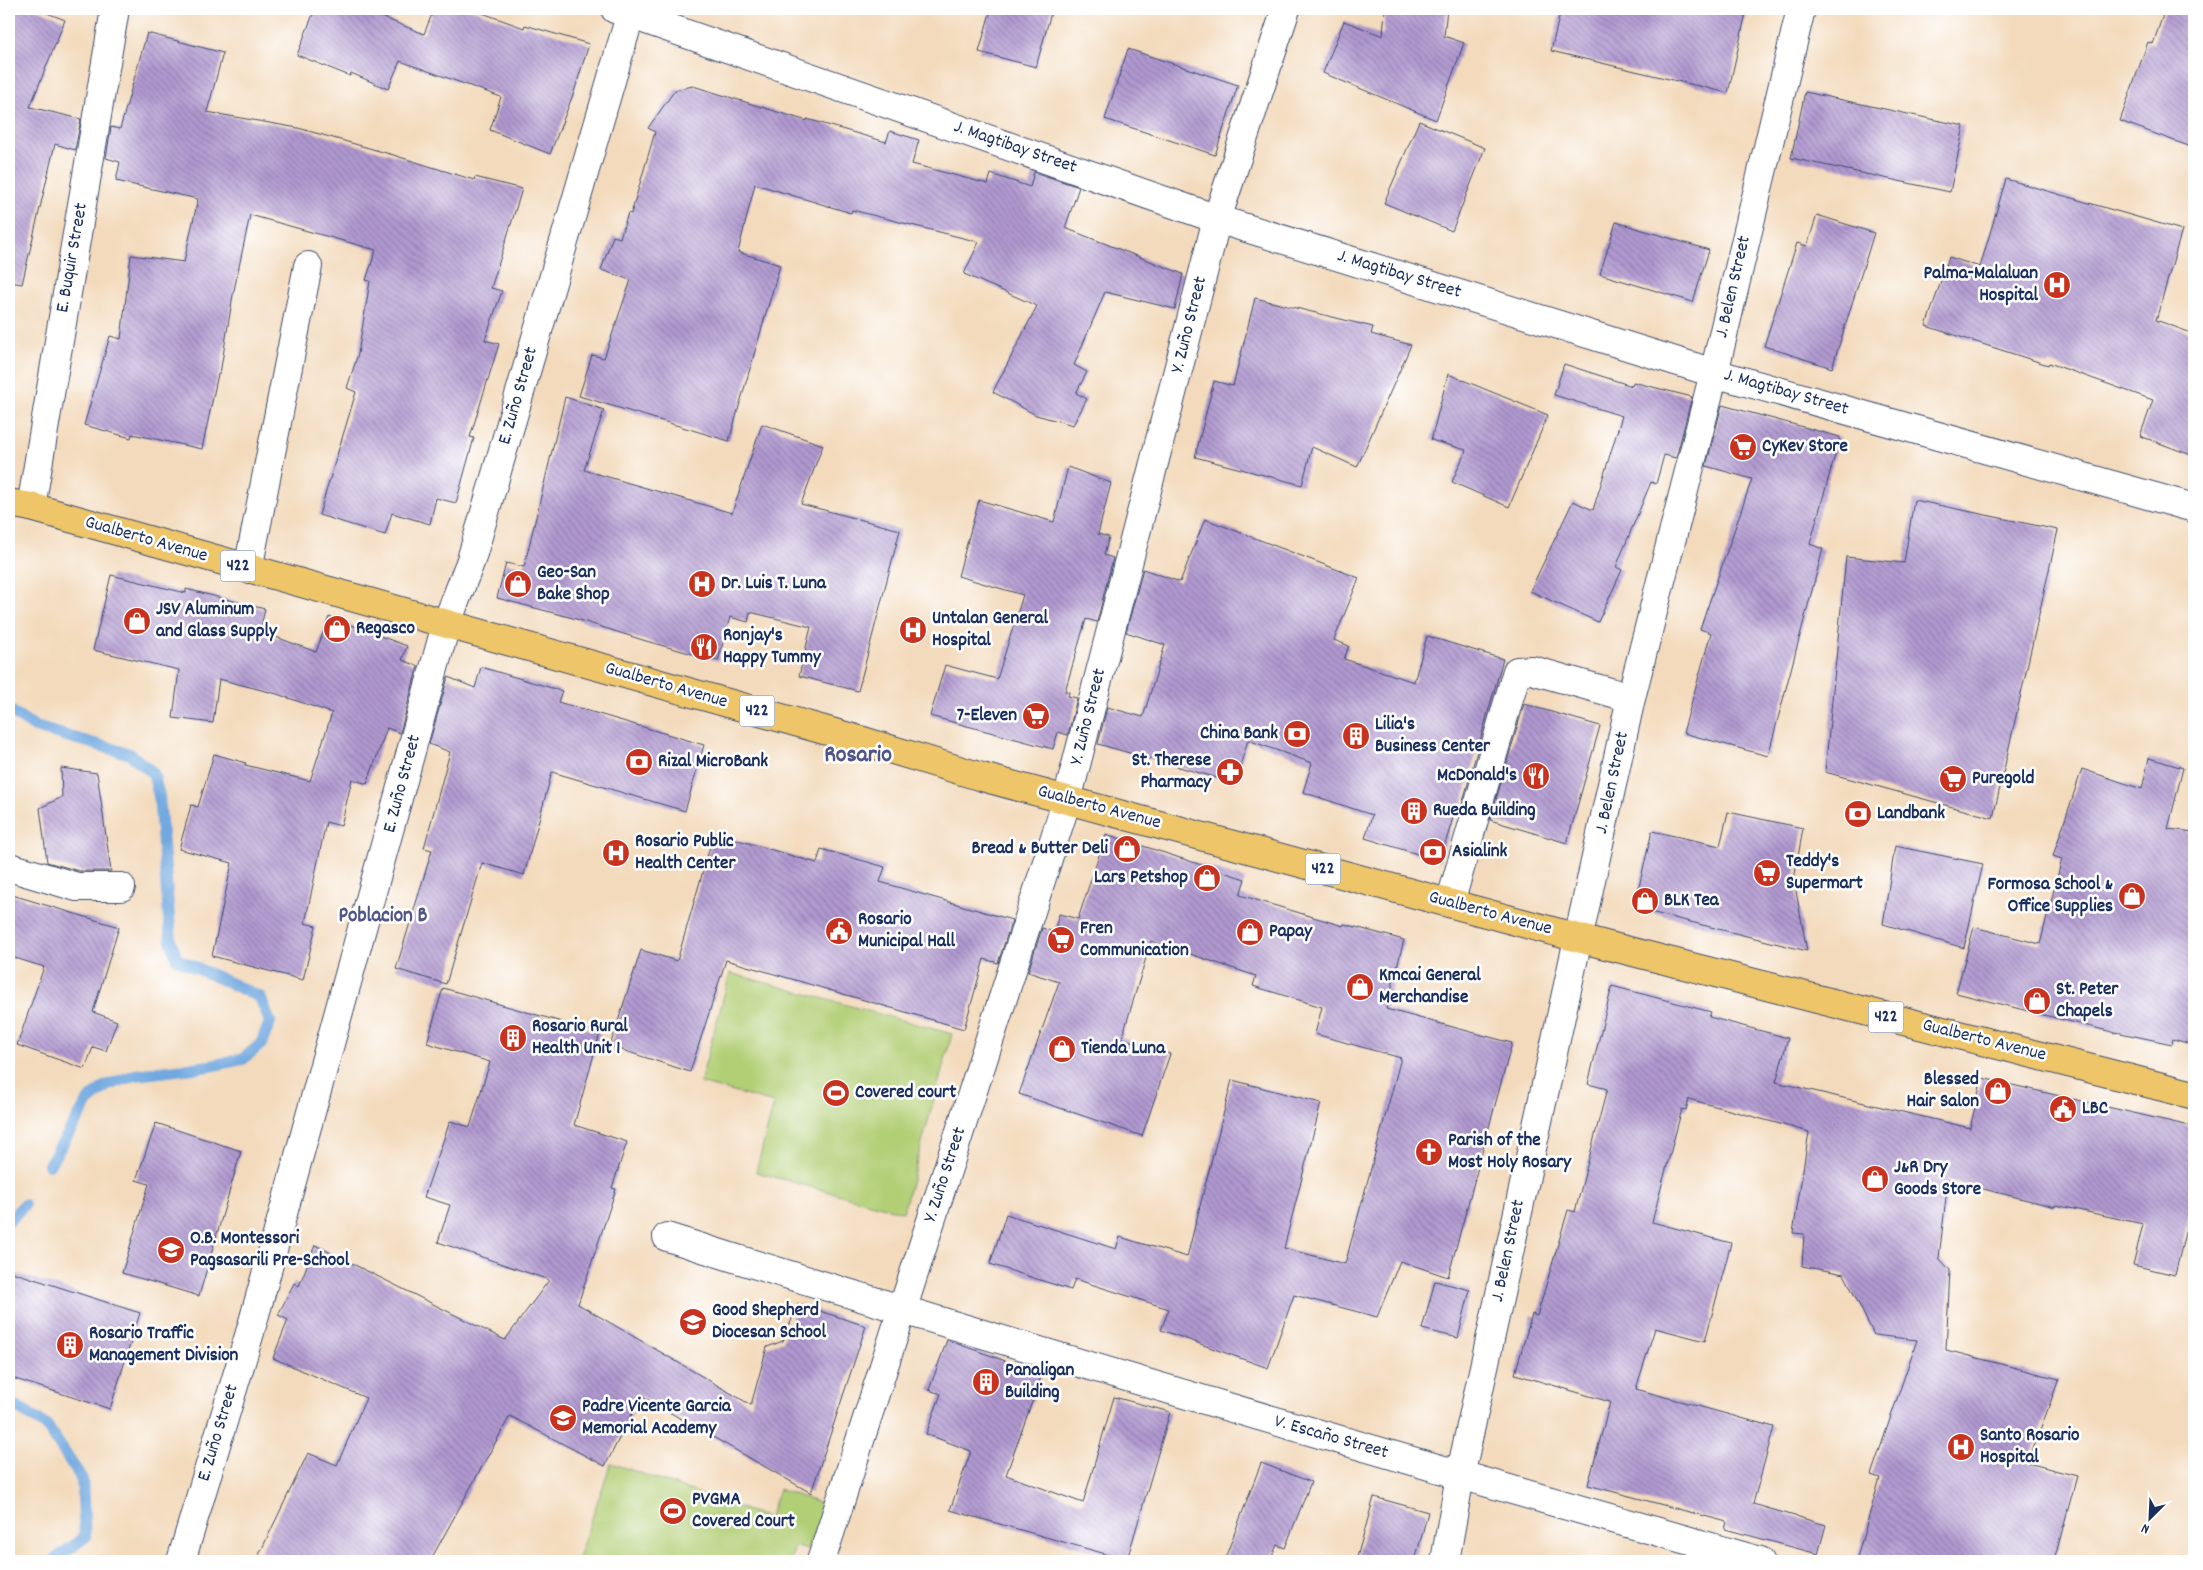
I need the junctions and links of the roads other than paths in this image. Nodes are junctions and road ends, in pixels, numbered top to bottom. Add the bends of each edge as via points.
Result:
1 (115, 9) edge
2 (1286, 9) edge
3 (1801, 9) edge
4 (626, 10) edge
5 (1217, 219) junction
6 (308, 266) dead end
7 (1714, 373) junction
8 (20, 505) edge
9 (2194, 508) edge
10 (248, 569) junction
11 (446, 625) junction
12 (1631, 698) junction
13 (1067, 800) junction
14 (9, 867) edge
15 (121, 887) dead end
16 (1450, 903) junction
17 (1578, 938) junction
18 (2194, 1095) edge
19 (667, 1237) dead end
20 (903, 1311) junction
21 (1460, 1476) junction
22 (181, 1561) edge
23 (821, 1561) edge
24 (1445, 1561) edge
25 (1760, 1561) edge

1 - 8 street, E. Buquir Street
2 - 5 street, Y. Zuño Street
3 - 7 street, J. Belen Street
4 - 5 street, J. Magtibay Street
4 - 11 street, E. Zuño Street via 472,560
5 - 7 street, J. Magtibay Street
5 - 13 street, Y. Zuño Street
6 - 10 street
7 - 9 street, J. Magtibay Street
7 - 12 street, J. Belen Street
8 - 10 main road, Gualberto Avenue / 422
10 - 11 main road, Gualberto Avenue / 422
11 - 13 main road, Gualberto Avenue / 422
11 - 22 street, E. Zuño Street via 251,1329
12 - 16 street via 1532,670 1517,671
12 - 17 street, J. Belen Street
13 - 16 main road, Gualberto Avenue / 422
13 - 20 street, Y. Zuño Street
14 - 15 street via 78,887
16 - 17 main road, Gualberto Avenue / 422
17 - 18 main road, Gualberto Avenue / 422
17 - 21 street, J. Belen Street
19 - 20 street, V. Escaño Street
20 - 21 street, V. Escaño Street
20 - 23 street, Y. Zuño Street
21 - 24 street, J. Belen Street
21 - 25 street, V. Escaño Street

